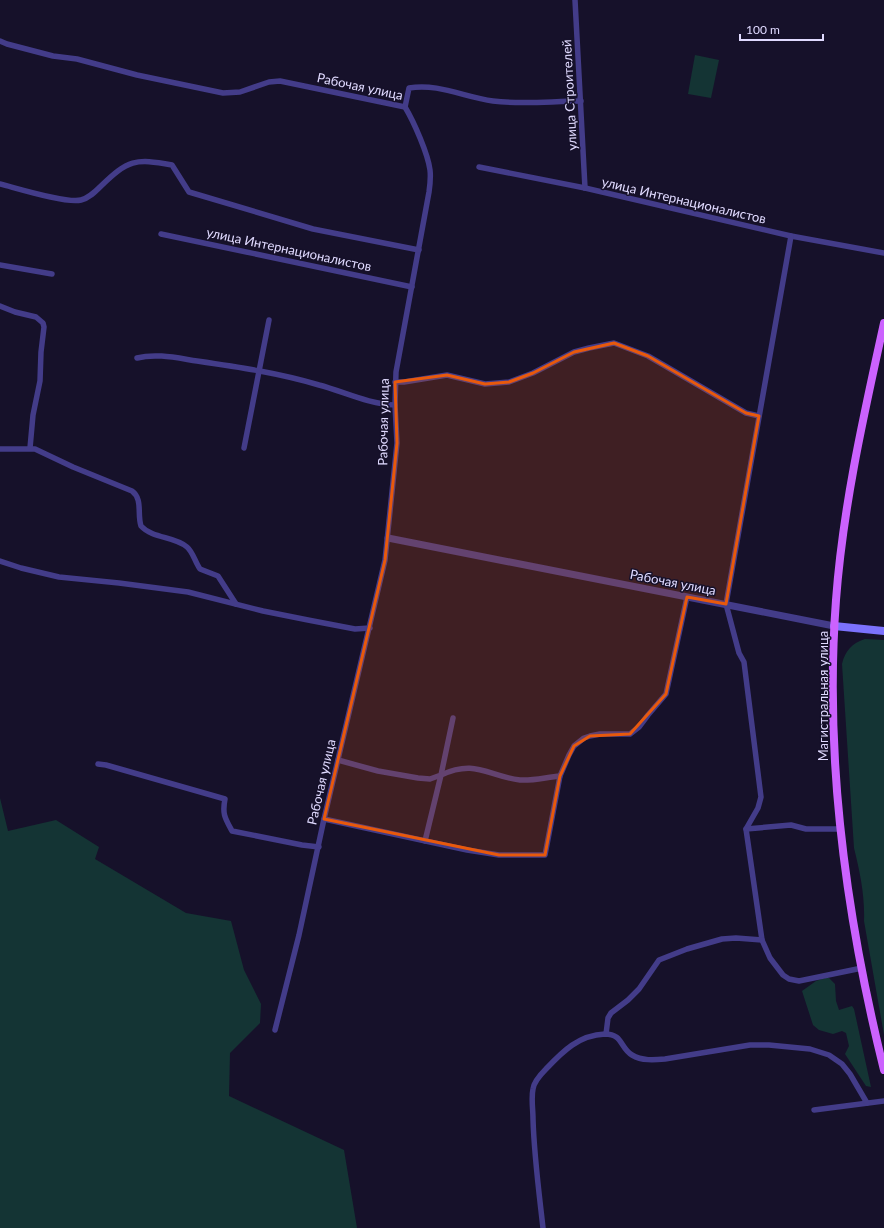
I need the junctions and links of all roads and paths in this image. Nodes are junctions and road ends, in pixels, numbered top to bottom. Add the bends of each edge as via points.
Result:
1 (575, 0) edge
2 (0, 41) edge
3 (581, 101) junction
4 (405, 107) junction
5 (479, 167) dead end
6 (0, 184) edge
7 (585, 188) junction
8 (161, 234) dead end
9 (791, 236) junction
10 (419, 250) junction
11 (884, 253) edge
12 (0, 264) edge
13 (52, 274) dead end
14 (412, 287) junction
15 (0, 306) edge
16 (269, 320) dead end
17 (884, 323) edge
18 (137, 358) dead end
19 (259, 370) junction
20 (395, 382) junction
21 (395, 406) junction
22 (759, 416) junction
23 (30, 448) junction
24 (244, 448) dead end
25 (0, 449) edge
26 (388, 538) junction
27 (0, 561) edge
28 (687, 597) junction
29 (236, 604) junction
30 (726, 604) junction
31 (834, 626) junction
32 (370, 628) junction
33 (884, 631) edge
34 (453, 718) dead end
35 (338, 760) junction
36 (98, 764) dead end
37 (441, 774) junction
38 (560, 776) junction
39 (324, 819) junction
40 (746, 829) junction
41 (840, 829) junction
42 (425, 841) junction
43 (319, 847) junction
44 (762, 940) junction
45 (862, 968) junction
46 (275, 1030) dead end
47 (606, 1034) junction
48 (884, 1070) edge
49 (884, 1101) edge
50 (868, 1103) junction
51 (814, 1110) dead end
52 (543, 1228) edge

1 - 3 street, улица Строителей
2 - 4 street, Рабочая улица via 53,56 77,59 223,93 240,92 269,82 280,82
3 - 4 street via 492,101 421,86 409,88
3 - 7 street, улица Строителей
4 - 10 street, Рабочая улица via 418,135 430,172
5 - 7 street, улица Интернационалистов
6 - 10 street via 73,202 88,197 123,167 136,162 150,161 172,165 189,192 313,229
7 - 9 street, улица Интернационалистов
8 - 14 street, улица Интернационалистов
9 - 11 street, улица Интернационалистов
9 - 22 street
10 - 14 street, Рабочая улица
12 - 13 street
14 - 20 street, Рабочая улица
15 - 23 street via 36,317 44,327 40,381
16 - 19 street
17 - 31 main road, Магистральная улица via 846,517
18 - 19 street via 164,357
19 - 21 street via 319,385 376,404
19 - 24 street
20 - 21 street, Рабочая улица
20 - 22 street via 447,374 485,384 508,382 534,374 574,352 614,343 648,356 746,413
21 - 26 street, Рабочая улица via 396,443
22 - 30 street
23 - 25 street
23 - 29 street via 135,493 141,526 149,532 189,548 200,569 218,576
26 - 28 street, Рабочая улица
26 - 32 street, Рабочая улица
27 - 29 street via 59,577 188,592
28 - 30 street, Рабочая улица
28 - 38 street via 666,694 639,727 630,734 600,734 578,742
29 - 32 street via 355,629
30 - 31 street, Рабочая улица
30 - 40 street via 739,653 744,662 760,797 758,808
31 - 33 main road, Рабочая улица
31 - 41 main road, Магистральная улица via 833,736
32 - 35 street, Рабочая улица
34 - 37 street
35 - 37 street via 418,778 430,779
35 - 39 street, Рабочая улица
36 - 43 street via 225,799 223,811 232,831
37 - 38 street via 467,767 519,780
37 - 42 street
38 - 42 street via 544,855 498,855
39 - 42 street
39 - 43 street, Рабочая улица
40 - 41 street via 791,825 806,829
40 - 44 street
41 - 45 main road, Магистральная улица
43 - 46 street, Рабочая улица
44 - 45 street via 779,972 789,979 799,981
44 - 47 street via 722,939 658,960 639,989 611,1013 606,1025
45 - 48 main road, Магистральная улица
47 - 50 street via 617,1037 633,1056 652,1060 754,1045 820,1051 842,1064
47 - 52 street via 585,1038 570,1046 542,1074 533,1088 534,1137
49 - 50 street
50 - 51 street

